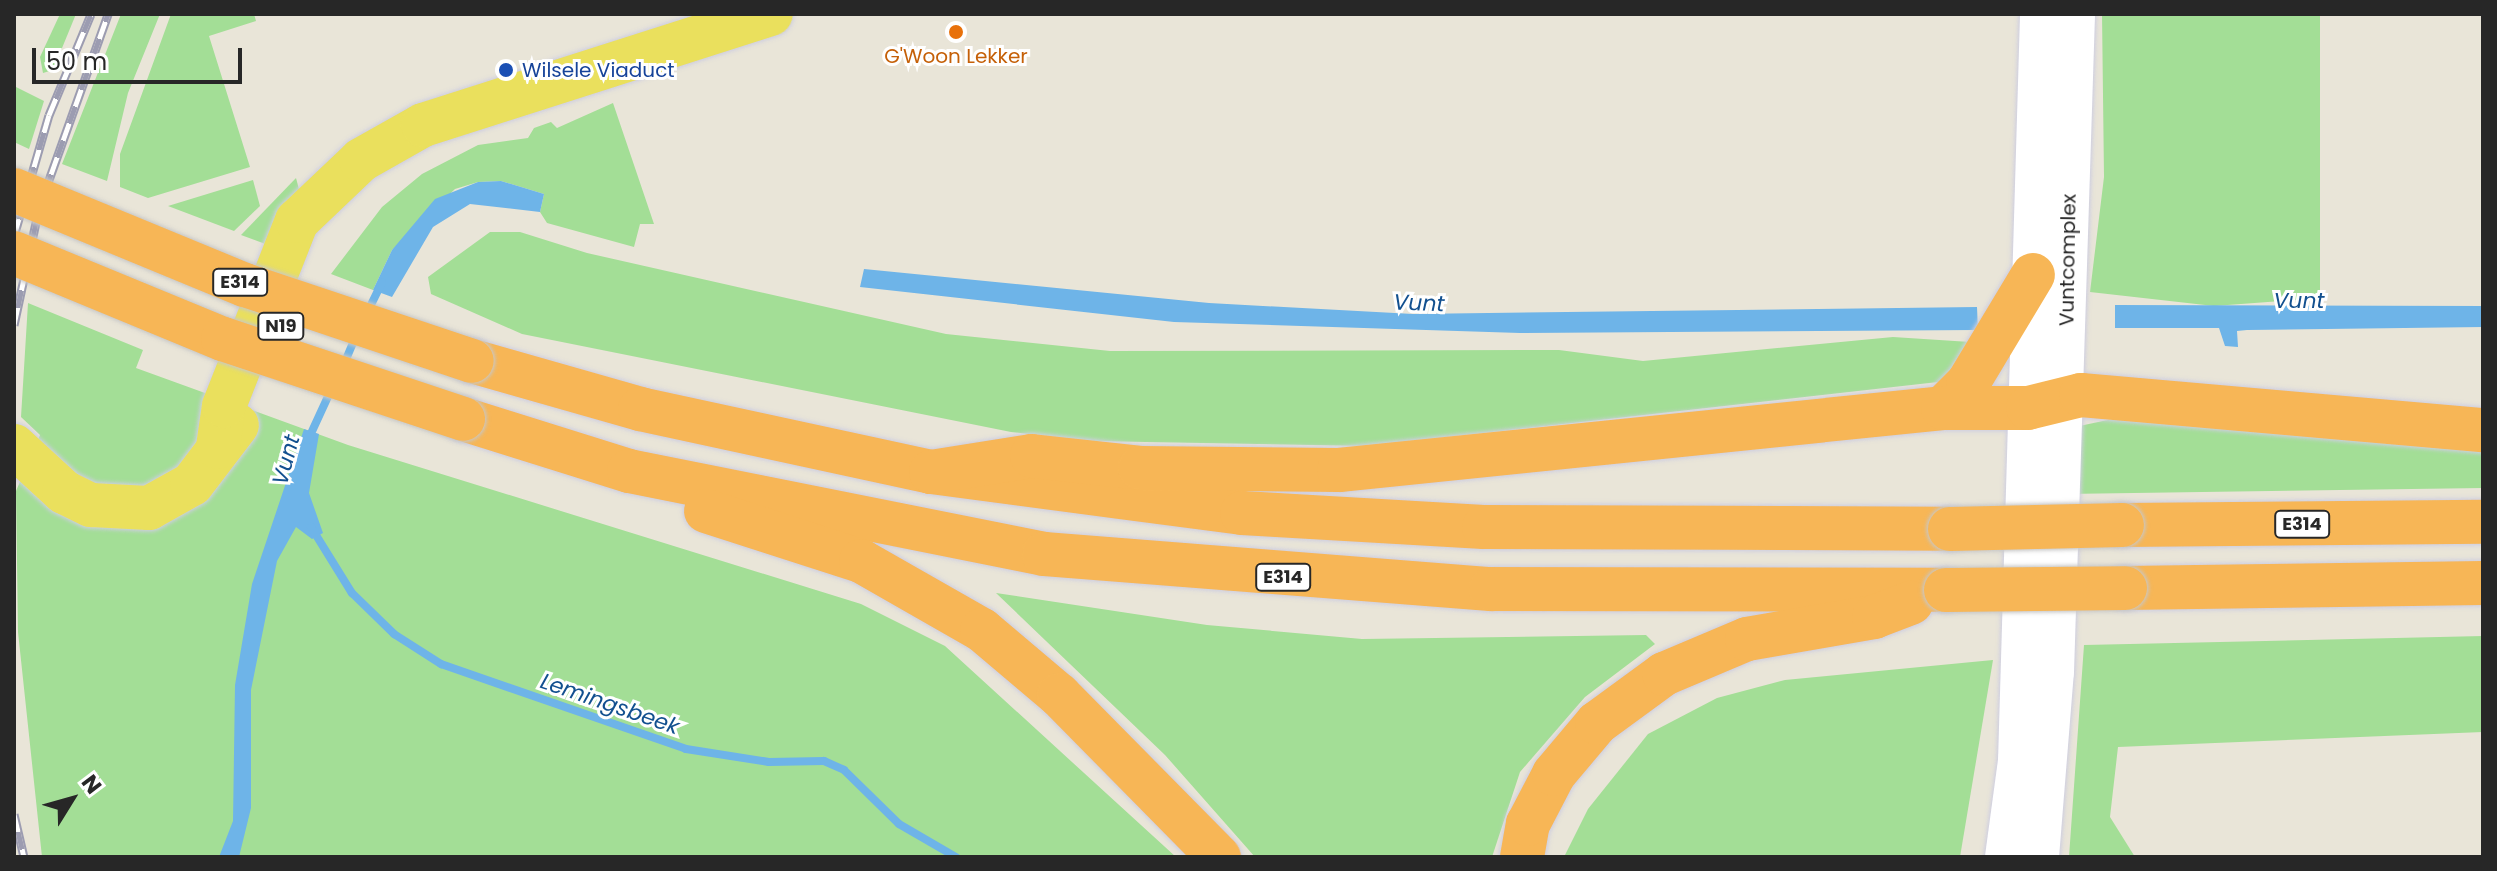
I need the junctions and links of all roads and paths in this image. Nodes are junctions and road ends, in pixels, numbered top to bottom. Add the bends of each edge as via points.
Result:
1 (771, 14) edge
2 (2040, 14) edge
3 (2075, 14) edge
4 (14, 190) edge
5 (14, 253) edge
6 (2033, 275) junction
7 (1943, 408) junction
8 (2028, 415) junction
9 (2483, 430) edge
10 (14, 446) edge
11 (629, 471) junction
12 (931, 472) junction
13 (2060, 507) junction
14 (2483, 522) edge
15 (2483, 583) edge
16 (1946, 590) junction
17 (1219, 857) edge
18 (1522, 857) edge
19 (2005, 857) edge
20 (2039, 857) edge

1 - 10 main road, N19 via 423,125 361,160 325,197 320,234 246,414 172,499 114,510 64,492
2 - 6 main road, Vuntcomplex
3 - 8 main road, Vuntcomplex
4 - 12 highway, E314, bridge via 245,285 472,361 640,409
5 - 11 highway, E314, bridge via 223,339
6 - 7 highway via 1968,383
6 - 8 main road, Vuntcomplex
7 - 8 highway
7 - 12 highway via 1339,470 1140,468 1032,456
8 - 9 highway via 2081,395
8 - 13 main road, Vuntcomplex
8 - 13 main road, Vuntcomplex
8 - 19 main road, Vuntcomplex via 2018,761
11 - 16 highway, E314 via 1044,554 1251,575 1491,589
11 - 17 highway via 697,508 861,561 971,622 1059,695
12 - 14 highway, E314, bridge via 1242,513 1438,524 1950,529
13 - 20 main road, Vuntcomplex
15 - 16 highway, E314, bridge
16 - 18 highway via 1874,617 1747,639 1664,674 1597,723 1554,774 1528,824

